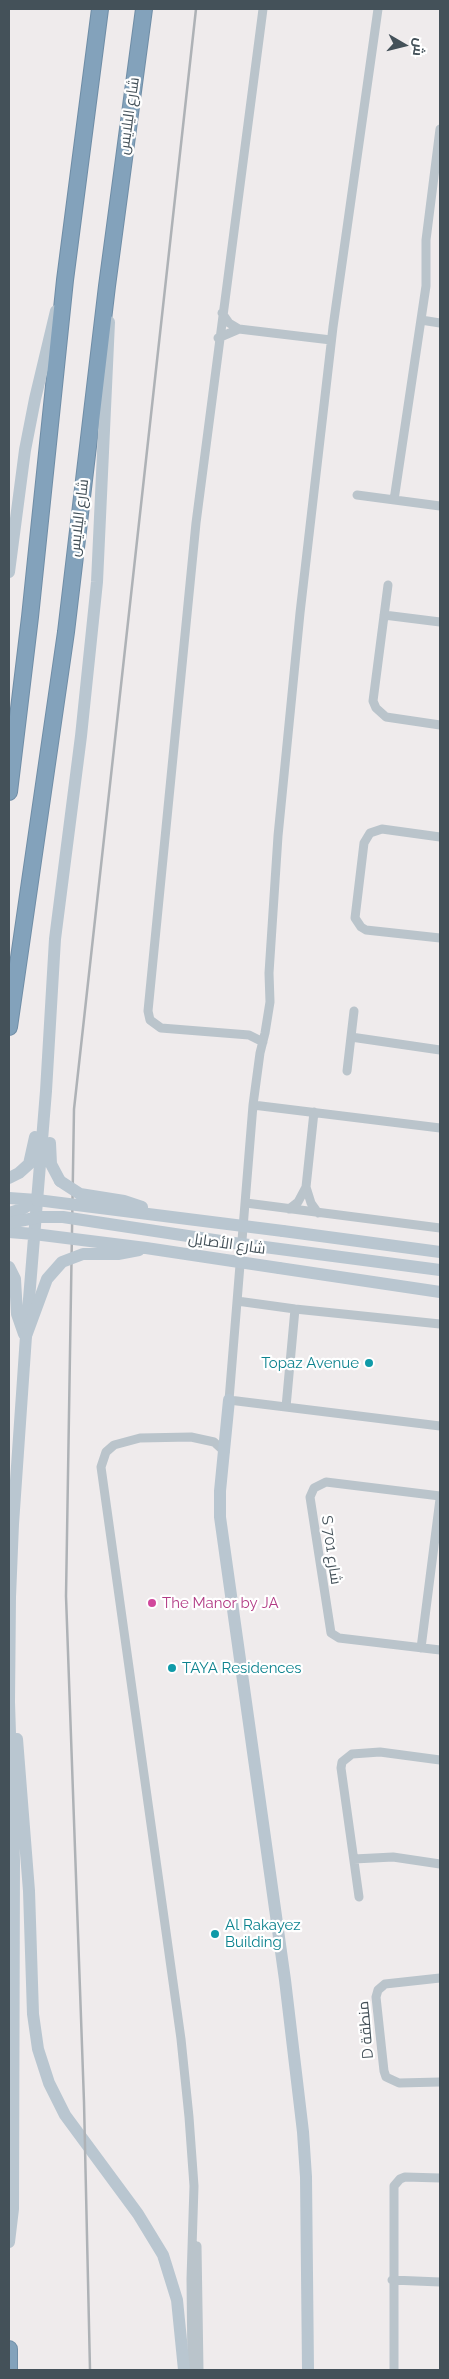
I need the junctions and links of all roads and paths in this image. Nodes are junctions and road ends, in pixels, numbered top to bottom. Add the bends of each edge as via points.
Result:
1 (100, 9) edge
2 (144, 9) edge
3 (263, 9) edge
4 (378, 9) edge
5 (440, 129) edge
6 (430, 210) junction
7 (440, 211) edge
8 (65, 280) junction
9 (107, 286) junction
10 (222, 313) junction
11 (420, 320) junction
12 (440, 323) edge
13 (239, 329) junction
14 (218, 338) junction
15 (332, 340) junction
16 (357, 495) dead end
17 (394, 500) junction
18 (440, 506) edge
19 (9, 572) edge
20 (388, 585) dead end
21 (384, 615) junction
22 (440, 622) edge
23 (440, 724) edge
24 (9, 792) edge
25 (440, 837) edge
26 (440, 938) edge
27 (354, 1011) dead end
28 (9, 1027) edge
29 (351, 1037) junction
30 (50, 1038) junction
31 (263, 1042) junction
32 (440, 1050) edge
33 (347, 1070) dead end
34 (46, 1091) junction
35 (253, 1105) junction
36 (314, 1112) junction
37 (440, 1128) edge
38 (9, 1178) edge
39 (306, 1187) junction
40 (9, 1198) edge
41 (37, 1200) junction
42 (246, 1203) junction
43 (289, 1209) junction
44 (9, 1213) edge
45 (318, 1213) junction
46 (158, 1215) junction
47 (9, 1223) edge
48 (440, 1228) edge
49 (9, 1232) edge
50 (34, 1234) junction
51 (146, 1248) junction
52 (440, 1252) edge
53 (9, 1267) edge
54 (440, 1270) edge
55 (440, 1292) edge
56 (237, 1301) junction
57 (295, 1309) junction
58 (440, 1324) edge
59 (26, 1336) junction
60 (229, 1400) junction
61 (286, 1407) junction
62 (440, 1426) edge
63 (225, 1452) junction
64 (440, 1497) edge
65 (421, 1648) junction
66 (440, 1650) edge
67 (9, 1702) edge
68 (440, 1760) edge
69 (354, 1859) junction
70 (440, 1864) edge
71 (360, 1897) dead end
72 (440, 1978) edge
73 (440, 2082) edge
74 (440, 2178) edge
75 (192, 2224) junction
76 (9, 2242) edge
77 (392, 2280) junction
78 (440, 2282) edge
79 (9, 2349) edge
80 (9, 2370) edge
81 (184, 2370) edge
82 (192, 2370) edge
83 (199, 2370) edge
84 (308, 2370) edge
85 (394, 2370) edge

1 - 8 highway
2 - 9 highway, شارع اليلايس
3 - 10 street
4 - 15 street
5 - 6 street
6 - 7 street
6 - 11 street via 425,247 426,286
8 - 19 main road via 34,399
8 - 24 highway
9 - 28 highway, شارع اليلايس via 66,632
9 - 30 main road via 108,368 97,582 81,736 58,905
10 - 13 street
10 - 14 street
11 - 12 street
11 - 17 street
13 - 14 street
13 - 15 street
14 - 31 street via 196,523 148,1012 150,1020 161,1028 249,1035
15 - 31 street via 288,731 278,836 270,1002
16 - 17 street
17 - 18 street
20 - 21 street
21 - 22 street
21 - 23 street via 373,701 376,708 386,717
25 - 26 street via 382,829 370,833 364,843 355,918 366,930
27 - 29 street
29 - 32 street
29 - 33 street
30 - 34 main road
30 - 38 main road via 40,1078 32,1157 24,1169
31 - 35 street
34 - 41 main road
34 - 46 main road, bridge via 51,1113 50,1158 60,1181 80,1194 124,1202
35 - 36 street
35 - 42 street
36 - 37 street
36 - 39 street
39 - 43 street via 298,1202
39 - 45 street
40 - 41 main road, شارع الأصايل
41 - 44 main road
41 - 46 main road, شارع الأصايل, bridge
41 - 50 main road, bridge
42 - 43 street
42 - 56 street
43 - 45 street
45 - 48 street
46 - 52 main road, شارع الأصايل, bridge
47 - 54 main road, bridge via 40,1217 63,1217
49 - 50 main road, شارع الأصايل
50 - 51 main road, شارع الأصايل, bridge
50 - 59 main road, bridge
51 - 55 main road, شارع الأصايل, bridge
51 - 59 main road, bridge via 118,1254 83,1254 62,1262 47,1279
53 - 59 main road via 16,1279 17,1314
56 - 57 street
56 - 60 street
57 - 58 street
57 - 61 street
59 - 67 main road via 10,1597
60 - 61 street
60 - 63 main road
61 - 62 street
63 - 75 street via 214,1442 200,1439 174,1436 140,1438 114,1445 106,1452 101,1467 181,2039 192,2147
63 - 84 main road via 220,1518 285,1980 303,2132
64 - 65 street
64 - 65 street, S 701 شارع via 326,1482 314,1488 310,1497 331,1633 339,1638
65 - 66 street, S 701 شارع
67 - 76 main road via 14,1861 14,2075 13,2209
67 - 81 main road via 19,1750 29,1891 32,2014 38,2049 49,2083 65,2116 138,2214 162,2255 177,2300
68 - 69 street via 380,1752 352,1754 344,1759 341,1768
69 - 70 street via 399,1858
69 - 71 street
72 - 73 street, D منطقة via 385,1984 376,1997 386,2077 399,2083
74 - 77 street via 405,2177 394,2186
75 - 82 street
75 - 83 street via 197,2240
77 - 78 street
77 - 85 street
79 - 80 highway

